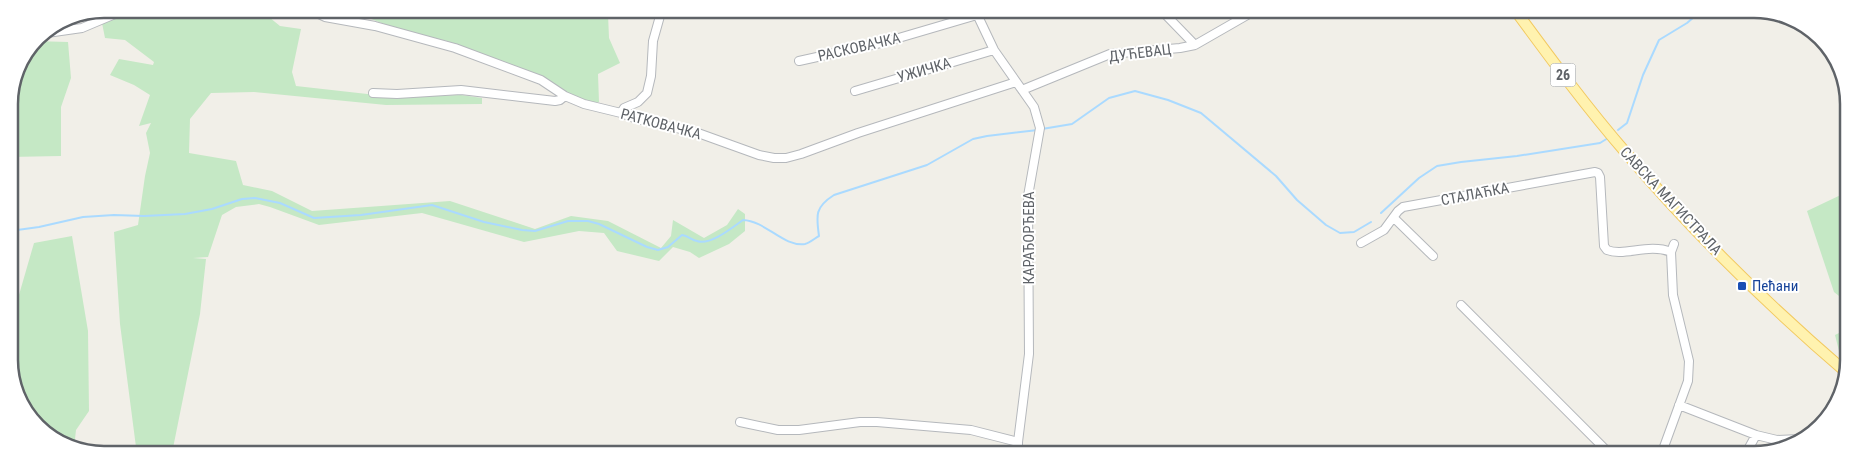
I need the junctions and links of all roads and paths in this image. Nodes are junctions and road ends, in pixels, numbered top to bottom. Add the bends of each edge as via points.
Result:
1 (106, 18) edge
2 (335, 18) edge
3 (659, 18) edge
4 (958, 18) edge
5 (979, 18) edge
6 (1169, 18) edge
7 (1242, 18) edge
8 (1521, 18) edge
9 (57, 32) edge
10 (1195, 45) junction
11 (994, 50) junction
12 (799, 61) dead end
13 (1016, 82) junction
14 (1022, 90) junction
15 (855, 91) dead end
16 (373, 93) dead end
17 (565, 96) junction
18 (621, 113) junction
19 (1394, 218) junction
20 (1360, 243) dead end
21 (1433, 256) dead end
22 (1461, 305) dead end
23 (1840, 366) edge
24 (1679, 406) junction
25 (740, 422) dead end
26 (1756, 435) junction
27 (1788, 440) edge
28 (1018, 442) junction
29 (1018, 446) edge
30 (1601, 446) edge
31 (1664, 446) edge
32 (1750, 446) edge

1 - 9 street via 82,28
2 - 17 street, РАТКОВАЧКА via 455,48 534,77
3 - 18 street via 653,41 647,92
4 - 12 street, РАСКОВАЧКА via 885,42
5 - 11 street, КАРАЂОРЂЕВА
6 - 10 street
7 - 10 street, ДУЋЕВАЦ
8 - 23 main road, САВСКА МАГИСТРАЛА / 26 via 1606,130 1665,198 1775,309
10 - 14 street, ДУЋЕВАЦ via 1110,54
11 - 13 street, КАРАЂОРЂЕВА
11 - 15 street, УЖИЧКА
13 - 14 street, КАРАЂОРЂЕВА
13 - 18 street, РАТКОВАЧКА via 786,158 759,155 698,133
14 - 28 street, КАРАЂОРЂЕВА via 1034,107 1040,132 1028,196 1029,354
16 - 17 street via 461,90 555,100
17 - 18 street, РАТКОВАЧКА
19 - 20 street, СТАЛАЋКА via 1384,230
19 - 21 street
19 - 24 street, СТАЛАЋКА via 1403,207 1598,173 1604,246 1607,250 1673,248 1672,295 1689,361 1688,381
22 - 30 street
24 - 26 street
24 - 31 street
25 - 28 street via 778,430 860,422 896,424 971,430
26 - 27 street
26 - 32 street
28 - 29 street, КАРАЂОРЂЕВА

